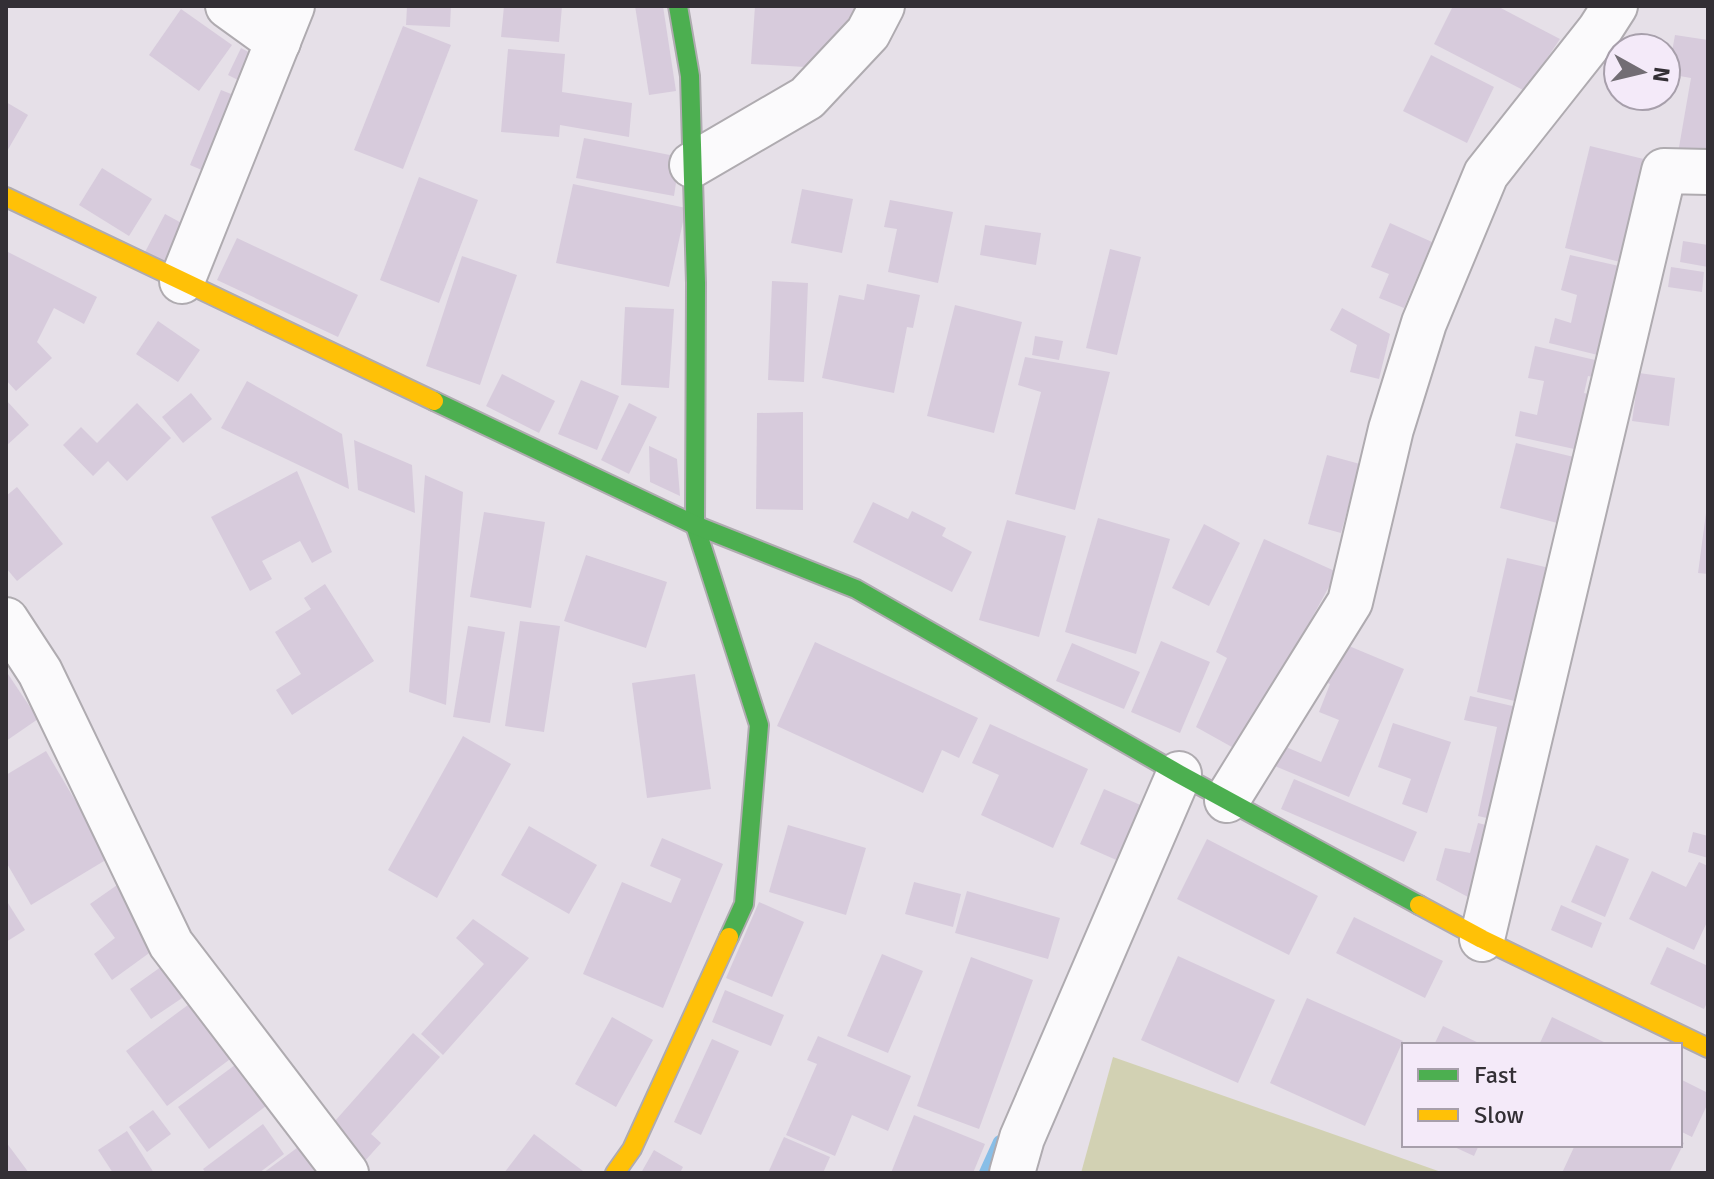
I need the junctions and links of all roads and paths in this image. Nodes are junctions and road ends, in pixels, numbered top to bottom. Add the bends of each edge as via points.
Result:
1 (228, 6) edge
2 (678, 6) edge
3 (882, 6) edge
4 (1615, 6) edge
5 (285, 24) edge
6 (692, 165) junction
7 (1708, 172) edge
8 (6, 197) edge
9 (182, 281) junction
10 (695, 525) junction
11 (6, 620) edge
12 (1179, 774) junction
13 (1227, 800) junction
14 (1482, 939) junction
15 (1708, 1048) edge
16 (346, 1173) edge
17 (615, 1173) edge
18 (1012, 1173) edge

1 - 5 street
2 - 6 street via 690,76
3 - 6 street via 868,33 807,98
4 - 13 street via 1486,174 1419,338 1391,429 1350,602
5 - 9 street
6 - 10 street
7 - 14 street via 1664,171
8 - 9 street
9 - 10 street
10 - 12 street via 856,589
10 - 17 street via 759,725 744,904 632,1149
11 - 16 street via 40,672 171,944
12 - 13 street
12 - 18 street via 1022,1138
13 - 14 street
14 - 15 street

